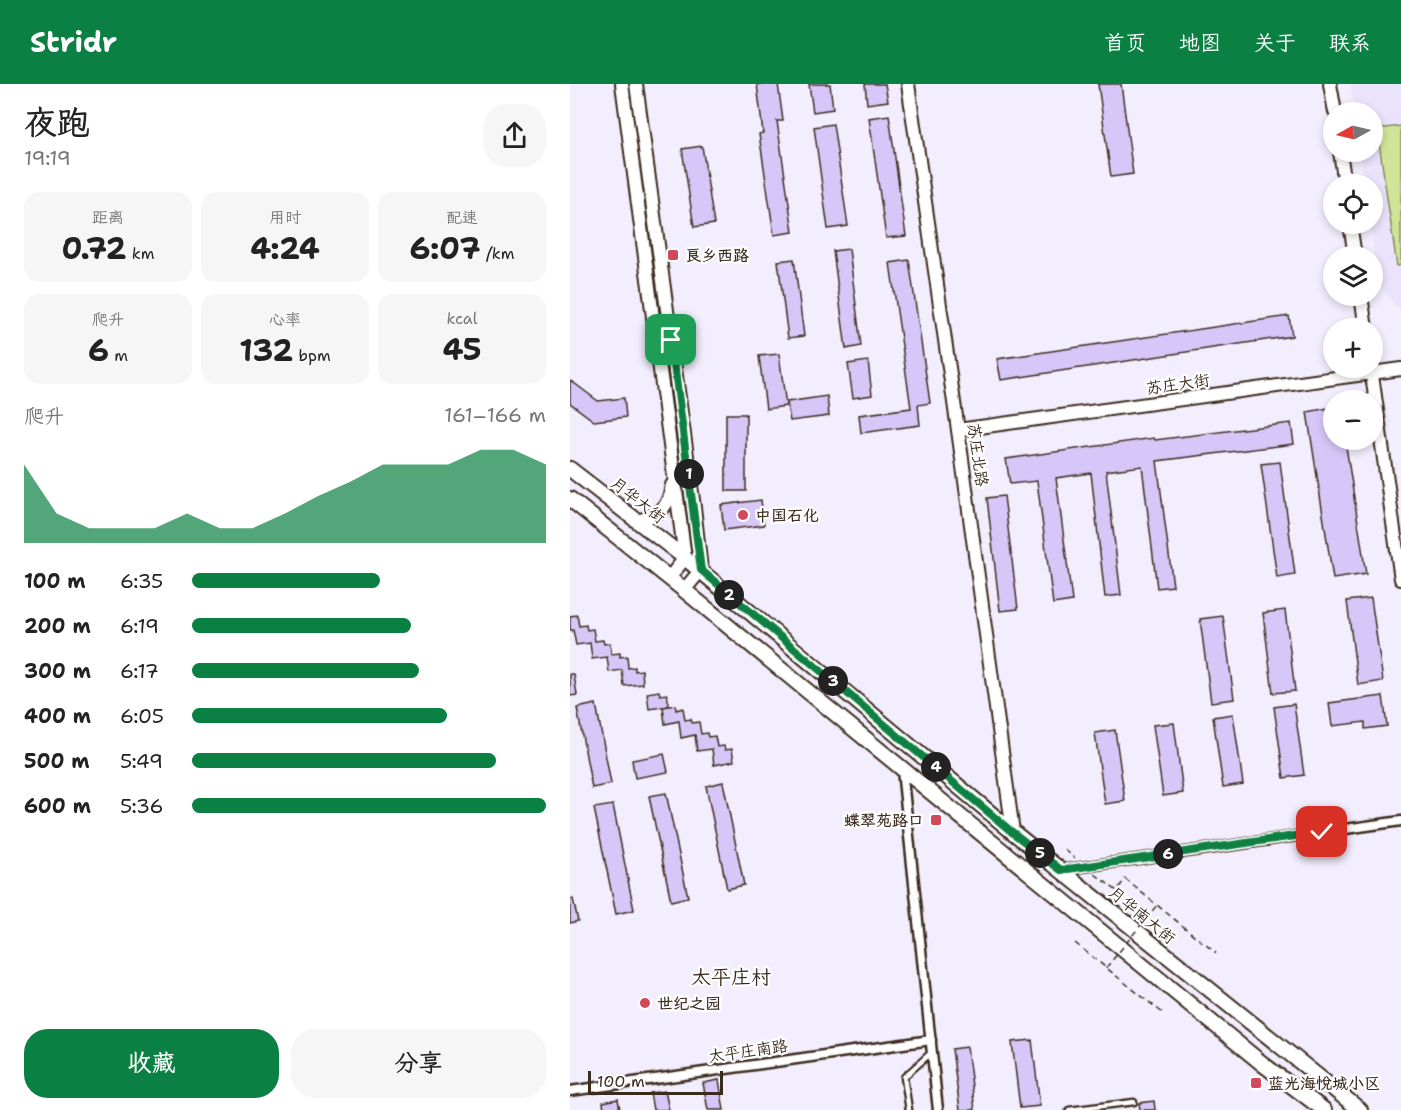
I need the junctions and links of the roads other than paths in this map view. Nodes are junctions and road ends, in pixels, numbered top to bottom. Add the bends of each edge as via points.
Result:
1 (622, 84) edge
2 (636, 84) edge
3 (908, 84) edge
4 (1330, 84) edge
5 (1333, 102) edge
6 (1401, 369) edge
7 (1383, 370) edge
8 (1323, 378) edge
9 (1373, 378) edge
10 (958, 430) junction
11 (570, 469) edge
12 (674, 472) junction
13 (570, 499) edge
14 (621, 508) junction
15 (637, 521) junction
16 (607, 529) junction
17 (685, 558) junction
18 (701, 570) junction
19 (669, 578) junction
20 (1401, 579) edge
21 (684, 590) junction
22 (726, 591) junction
23 (711, 612) junction
24 (902, 770) junction
25 (1401, 821) edge
26 (1012, 832) junction
27 (1061, 870) junction
28 (931, 1040) junction
29 (932, 1052) junction
30 (570, 1088) edge
31 (1134, 1102) dead end
32 (909, 1110) edge
33 (938, 1110) edge
34 (1069, 1110) edge
35 (1324, 1110) edge
36 (1360, 1110) edge

1 - 12 main road
2 - 18 main road
3 - 10 main road, 苏庄北路
4 - 5 main road
6 - 7 main road, 苏庄大街
8 - 10 main road, 苏庄大街
9 - 20 main road
10 - 26 main road, 苏庄北路
11 - 14 main road, 月华大街
12 - 15 main road via 670,498 663,509 653,517
12 - 17 main road
13 - 16 main road
14 - 15 main road, 月华大街
14 - 16 main road via 621,523
15 - 17 main road, 月华大街
16 - 19 main road
17 - 18 main road, 月华南大街
17 - 19 main road
18 - 21 main road
18 - 22 main road, 月华南大街
19 - 21 main road
21 - 23 main road
22 - 23 main road via 711,597
22 - 26 main road, 月华南大街
23 - 24 main road
24 - 28 street
24 - 35 main road
25 - 27 street
26 - 27 main road, 月华南大街
27 - 36 main road, 月华南大街
28 - 29 street
28 - 30 street, 太平庄南路
29 - 32 lane via 904,1077
29 - 33 street
31 - 34 lane

